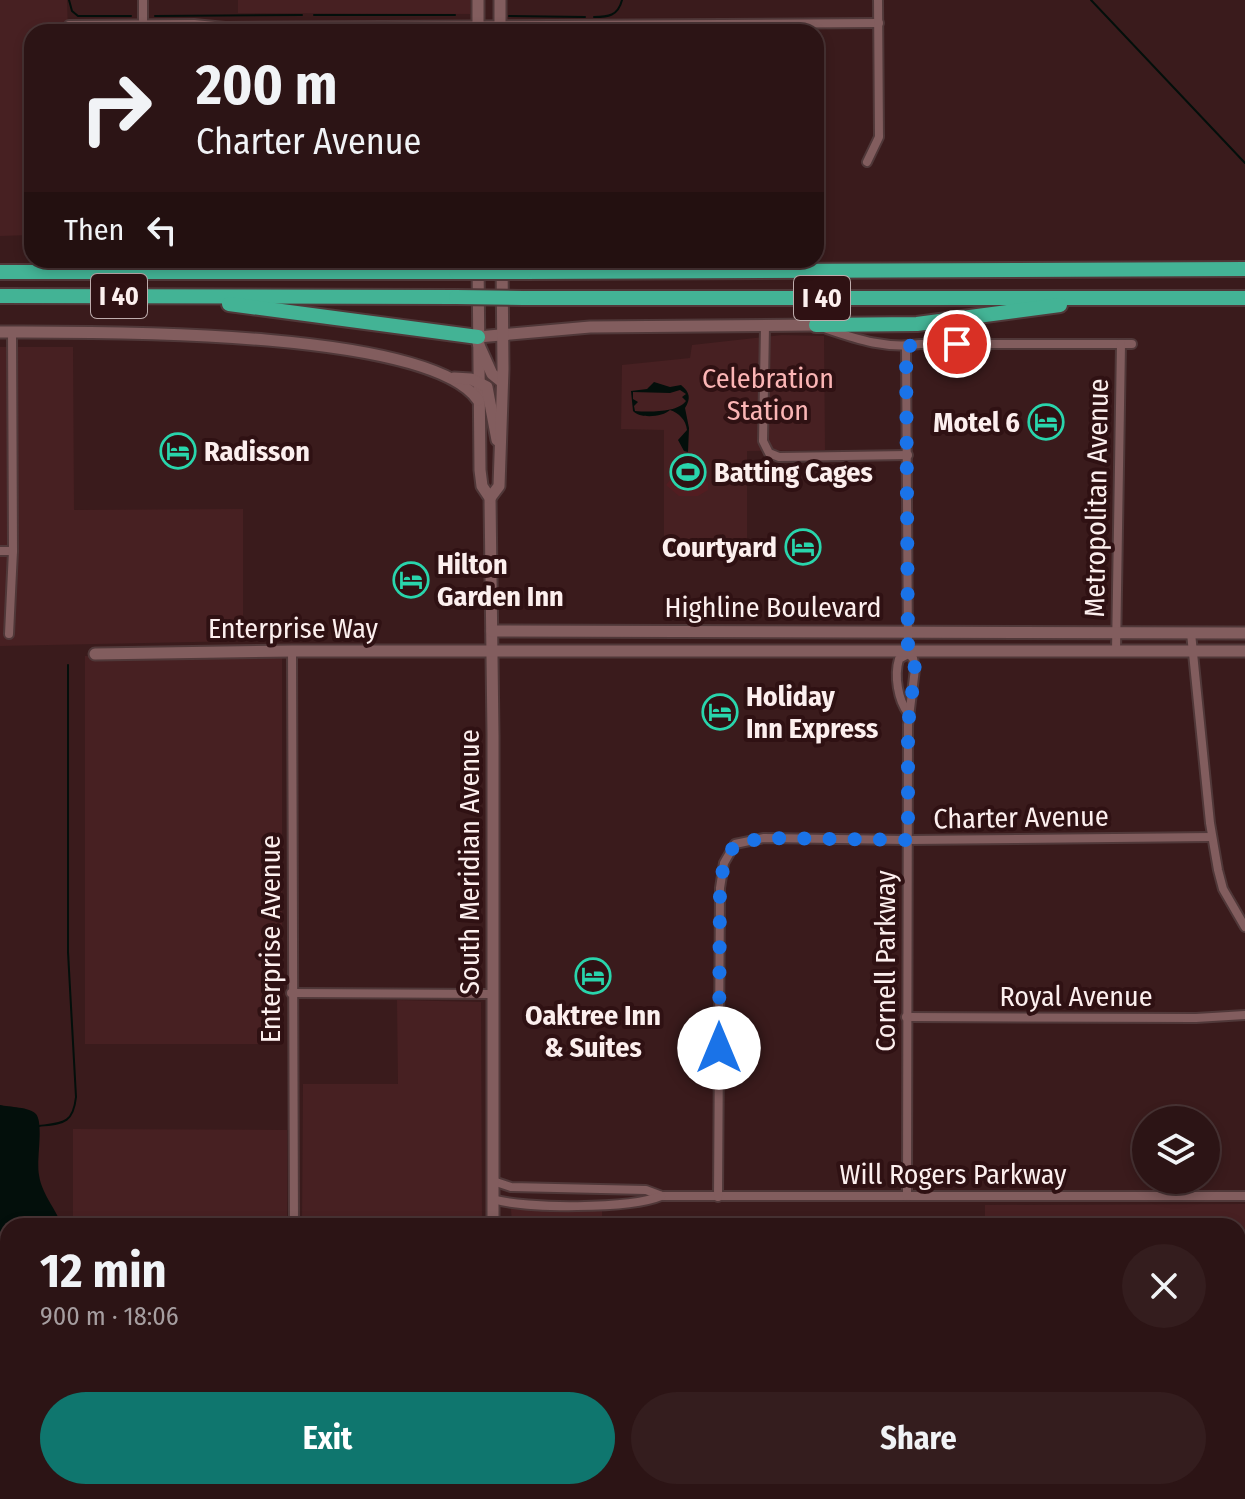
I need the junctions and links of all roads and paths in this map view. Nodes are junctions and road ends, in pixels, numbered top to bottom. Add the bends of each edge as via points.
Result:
1 (143, 0) edge
2 (478, 0) edge
3 (500, 0) edge
4 (878, 0) edge
5 (879, 23) junction
6 (143, 24) joint
7 (194, 24) edge
8 (478, 24) edge
9 (500, 24) edge
10 (816, 24) edge
11 (867, 162) dead end
12 (824, 267) edge
13 (231, 268) edge
14 (478, 268) edge
15 (502, 268) edge
16 (839, 269) junction
17 (1245, 269) edge
18 (0, 272) edge
19 (194, 272) junction
20 (0, 296) edge
21 (181, 296) junction
22 (1120, 298) junction
23 (1245, 298) edge
24 (816, 325) junction
25 (765, 326) junction
26 (6, 332) edge
27 (524, 334) junction
28 (502, 336) junction
29 (478, 340) junction
30 (1121, 344) junction
31 (1132, 344) dead end
32 (906, 346) junction
33 (503, 369) junction
34 (454, 378) junction
35 (479, 381) junction
36 (502, 382) junction
37 (479, 401) junction
38 (500, 448) junction
39 (908, 455) junction
40 (490, 498) junction
41 (0, 551) edge
42 (13, 551) junction
43 (492, 631) junction
44 (546, 631) junction
45 (908, 631) junction
46 (1116, 632) junction
47 (1191, 633) junction
48 (1245, 633) edge
49 (9, 634) dead end
50 (292, 651) junction
51 (1245, 651) edge
52 (492, 652) junction
53 (546, 652) junction
54 (1116, 652) junction
55 (1194, 652) junction
56 (908, 653) junction
57 (95, 654) dead end
58 (908, 713) junction
59 (1212, 837) junction
60 (908, 840) junction
61 (1245, 927) edge
62 (291, 993) junction
63 (493, 994) junction
64 (1245, 1015) edge
65 (906, 1017) junction
66 (493, 1181) junction
67 (571, 1187) junction
68 (599, 1187) junction
69 (662, 1196) junction
70 (907, 1196) junction
71 (1245, 1196) edge
72 (718, 1197) junction
73 (493, 1199) junction
74 (571, 1204) junction
75 (599, 1205) junction
76 (294, 1218) edge
77 (493, 1218) edge

1 - 6 street
2 - 8 street
3 - 9 street
4 - 5 street
5 - 10 street
5 - 11 street via 879,137
6 - 7 street
12 - 16 highway
13 - 19 highway
14 - 29 street, South Meridian Avenue
15 - 28 street, South Meridian Avenue
16 - 17 highway, I 40
16 - 19 highway, I 40, bridge
18 - 19 highway, I 40
20 - 21 highway, I 40
21 - 22 highway, I 40, bridge
21 - 29 highway
22 - 23 highway, I 40
22 - 24 highway via 917,324
24 - 25 street
24 - 32 street via 873,344
25 - 27 street via 590,327
25 - 39 street via 767,451 779,457
26 - 34 street via 156,332 259,340 388,357
26 - 42 street
27 - 28 street
27 - 33 street
28 - 29 street
28 - 33 street, South Meridian Avenue
29 - 35 street, South Meridian Avenue
29 - 36 street via 492,374
30 - 31 street
30 - 32 street
30 - 46 street, Metropolitan Avenue
32 - 39 street, Cornell Parkway
33 - 36 street, South Meridian Avenue
34 - 35 street
34 - 37 street
35 - 37 street, South Meridian Avenue
35 - 38 street via 489,391
36 - 38 street, South Meridian Avenue
37 - 40 street, South Meridian Avenue via 482,486
38 - 40 street, South Meridian Avenue via 499,486
39 - 45 street, Cornell Parkway
40 - 43 street, South Meridian Avenue
41 - 42 street
42 - 49 street
43 - 44 street, Highline Boulevard
43 - 52 street, South Meridian Avenue
44 - 45 street, Highline Boulevard
44 - 53 street
45 - 46 street, Highline Boulevard
45 - 56 street, Cornell Parkway
46 - 47 street, Highline Boulevard
46 - 54 street, Metropolitan Avenue
47 - 48 street, Highline Boulevard
47 - 55 street
50 - 52 street, Enterprise Way
50 - 57 street, Enterprise Way
50 - 62 street, Enterprise Avenue
51 - 55 street, Highline Boulevard
52 - 53 street, Highline Boulevard
52 - 63 street, South Meridian Avenue
53 - 56 street, Highline Boulevard
54 - 55 street, Highline Boulevard
54 - 56 street, Highline Boulevard
55 - 59 street
56 - 58 street, Cornell Parkway via 915,669
56 - 58 street via 897,667 901,703
58 - 60 street, Cornell Parkway
59 - 60 street, Charter Avenue
59 - 61 street via 1223,889
60 - 65 street, Cornell Parkway
60 - 72 street, Charter Avenue via 764,838 735,844 724,863
62 - 63 street
62 - 76 street, Enterprise Avenue
63 - 66 street, South Meridian Avenue
64 - 65 street, Royal Avenue
65 - 70 street, Cornell Parkway
66 - 67 street, Will Rogers Parkway via 511,1187
66 - 73 street, South Meridian Avenue
67 - 68 street, Will Rogers Parkway
67 - 74 street
68 - 69 street, Will Rogers Parkway
68 - 75 street
69 - 72 street, Will Rogers Parkway
69 - 75 street, Will Rogers Parkway
70 - 71 street, Will Rogers Parkway
70 - 72 street, Will Rogers Parkway
73 - 74 street, Will Rogers Parkway via 511,1205
73 - 77 street, South Meridian Avenue
74 - 75 street, Will Rogers Parkway

